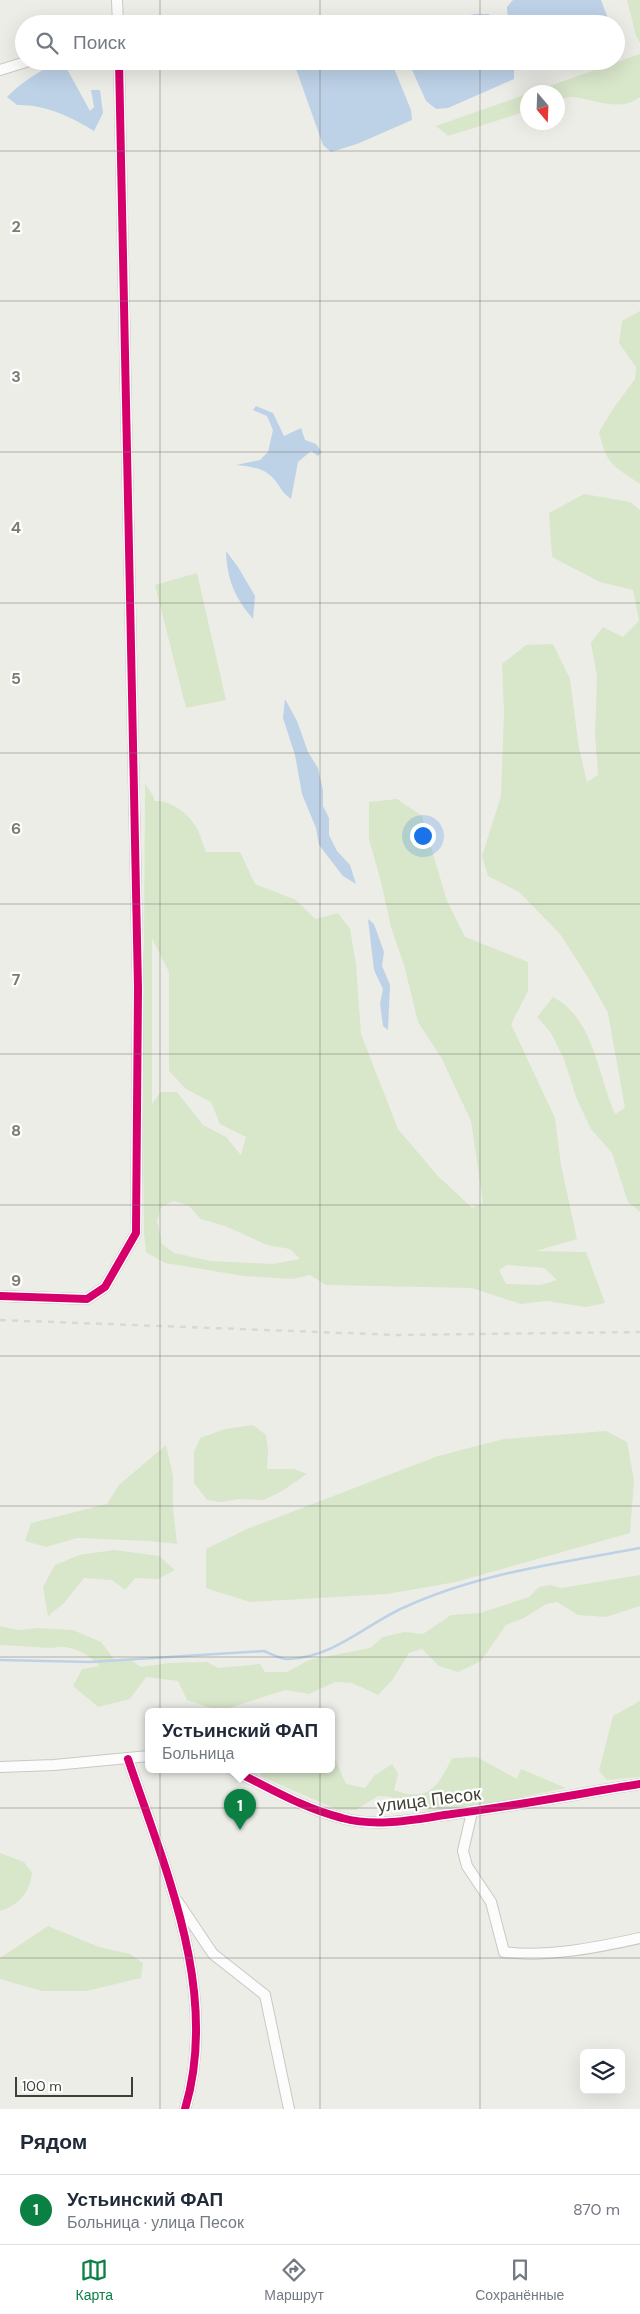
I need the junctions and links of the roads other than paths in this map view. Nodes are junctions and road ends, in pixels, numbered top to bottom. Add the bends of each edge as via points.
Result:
1 (117, 0) edge
2 (118, 15) edge
3 (15, 65) edge
4 (0, 70) edge
5 (119, 70) edge
6 (0, 1296) edge
7 (145, 1757) edge
8 (128, 1759) junction
9 (0, 1767) edge
10 (239, 1773) edge
11 (640, 1784) edge
12 (472, 1812) junction
13 (174, 1895) junction
14 (640, 1938) edge
15 (185, 2109) edge
16 (289, 2109) edge

1 - 2 street
3 - 4 street
5 - 6 street via 137,959 136,1234 105,1287 87,1300
7 - 8 street
8 - 9 street
8 - 13 street
10 - 12 street, улица Песок via 298,1804 343,1819 397,1822
11 - 12 street, улица Песок
12 - 14 street, улица Песок via 463,1851 467,1866 491,1902 504,1952 518,1954 599,1948
13 - 15 street via 192,1976 197,2024 192,2086
13 - 16 street via 213,1954 265,1995

